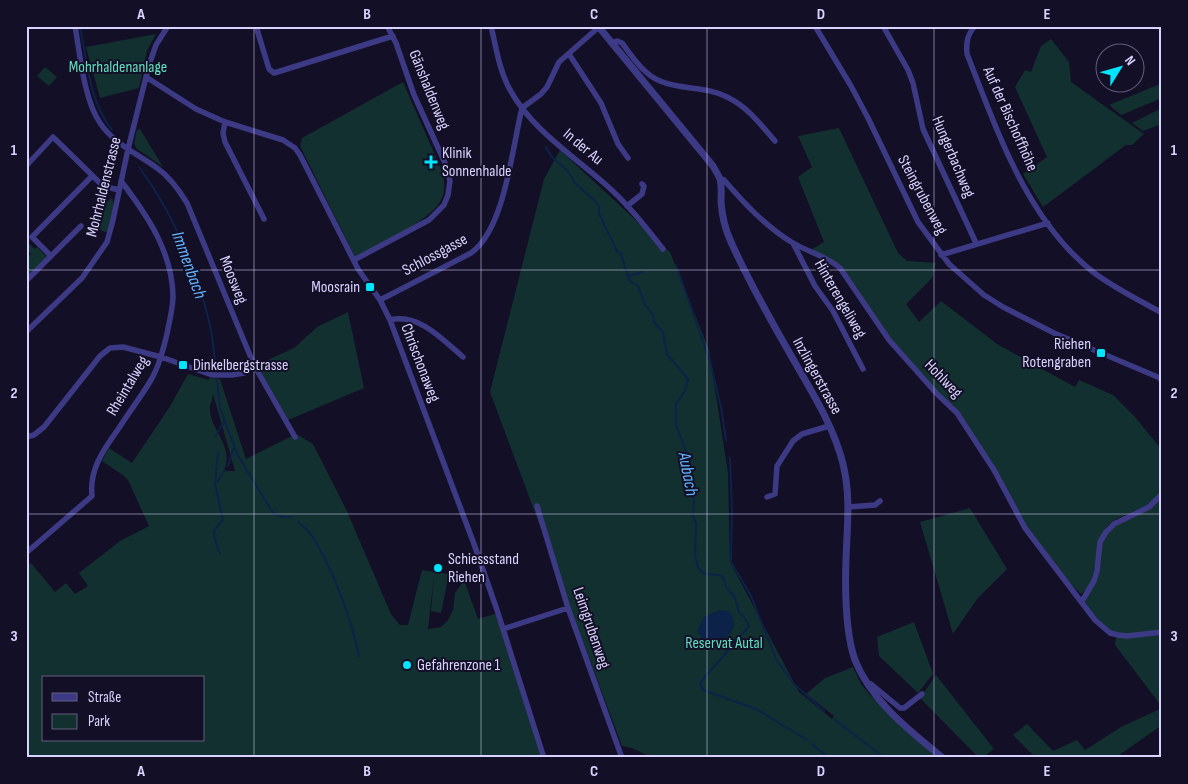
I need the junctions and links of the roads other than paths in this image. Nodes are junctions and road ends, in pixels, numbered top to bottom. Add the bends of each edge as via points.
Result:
1 (75, 26) edge
2 (168, 26) edge
3 (256, 26) edge
4 (388, 26) edge
5 (491, 26) edge
6 (815, 26) edge
7 (882, 26) edge
8 (975, 26) edge
9 (599, 27) edge
10 (393, 36) junction
11 (611, 43) junction
12 (569, 54) junction
13 (146, 77) junction
14 (522, 108) junction
15 (225, 122) junction
16 (775, 141) dead end
17 (128, 150) junction
18 (628, 158) dead end
19 (26, 166) edge
20 (92, 176) junction
21 (720, 178) junction
22 (121, 181) junction
23 (642, 184) dead end
24 (119, 190) junction
25 (627, 206) junction
26 (264, 219) dead end
27 (1048, 223) junction
28 (81, 226) dead end
29 (793, 242) junction
30 (976, 243) junction
31 (663, 250) dead end
32 (941, 254) junction
33 (51, 256) junction
34 (354, 260) junction
35 (28, 279) dead end
36 (380, 300) junction
37 (1162, 313) edge
38 (390, 320) junction
39 (26, 332) edge
40 (161, 357) junction
41 (463, 357) dead end
42 (254, 365) junction
43 (863, 368) dead end
44 (1161, 380) edge
45 (829, 426) junction
46 (26, 437) edge
47 (295, 437) dead end
48 (1162, 494) edge
49 (767, 496) dead end
50 (880, 501) dead end
51 (537, 506) dead end
52 (848, 507) junction
53 (26, 553) edge
54 (1082, 601) junction
55 (568, 608) junction
56 (503, 629) junction
57 (1162, 632) edge
58 (871, 684) dead end
59 (922, 694) dead end
60 (544, 758) edge
61 (622, 758) edge
62 (943, 758) edge

1 - 17 street, Moosweg via 94,112 107,132
2 - 13 street, Mohrhaldenstrasse via 156,45
3 - 10 street via 269,69 274,74
4 - 10 street, Gänshaldenweg
5 - 14 street, In der Au via 504,78
6 - 32 street, Steingrubenweg via 852,86 918,222
7 - 30 street, Hungerbachweg via 908,70 923,129
8 - 27 street, Auf der Bischoffhöhe via 966,43 966,54 1004,149
9 - 11 street
9 - 12 street
10 - 34 street, Gänshaldenweg via 414,95 449,172 448,195 444,205 429,220
11 - 16 street via 622,43 646,72 659,81 717,92 736,101 754,115
11 - 21 street
12 - 14 street via 559,62 541,94
12 - 18 street via 601,103 618,144
13 - 15 street, Chrischonaweg via 196,109
13 - 17 street, Mohrhaldenstrasse
14 - 25 street, In der Au via 543,133 606,184
14 - 36 street, Schlossgasse via 508,178 483,244 471,254
15 - 26 street via 224,142
15 - 34 street, Chrischonaweg via 283,140 295,148
17 - 22 street, Mohrhaldenstrasse
17 - 42 street, Moosweg via 159,169 187,203
19 - 20 street via 53,137
20 - 24 street via 103,186
20 - 33 street via 32,237
21 - 29 street, Hohlweg via 751,210
21 - 45 street, Inzlingerstrasse via 726,233
22 - 24 street, Mohrhaldenstrasse
22 - 40 street, Rheintalweg via 153,226 170,276 171,312
23 - 25 street via 642,194
24 - 39 street, Mohrhaldenstrasse via 106,242 94,263
25 - 31 street, In der Au
27 - 30 street
27 - 37 street, Auf der Bischoffhöhe via 1069,250 1093,272
28 - 33 street
29 - 43 street, Hinterengeliweg
29 - 54 street, Hohlweg via 840,268 889,340 957,413 994,470 1025,528
30 - 32 street
32 - 44 street, Steingrubenweg via 977,289 1003,307
33 - 35 street
34 - 36 street, Chrischonaweg
36 - 38 street, Chrischonaweg
38 - 41 street via 398,318 418,322
38 - 56 street, Chrischonaweg
40 - 42 street via 212,375 244,373
40 - 46 street via 110,348 100,356 44,427
40 - 53 street, Rheintalweg via 152,379 98,459 91,484 92,496
42 - 47 street, Moosweg
45 - 49 street via 802,434 793,441 777,466 775,494
45 - 52 street, Inzlingerstrasse via 844,465
48 - 54 street via 1149,507 1114,524 1106,532 1100,542 1098,571
50 - 52 street via 875,505
51 - 55 street, Leimgrubenweg
52 - 62 street, Inzlingerstrasse via 847,600 849,634 855,660 871,688 890,711
54 - 57 street, Hohlweg via 1110,633 1127,636
55 - 56 street
55 - 61 street, Leimgrubenweg
56 - 60 street, Chrischonaweg
58 - 59 street via 900,708

